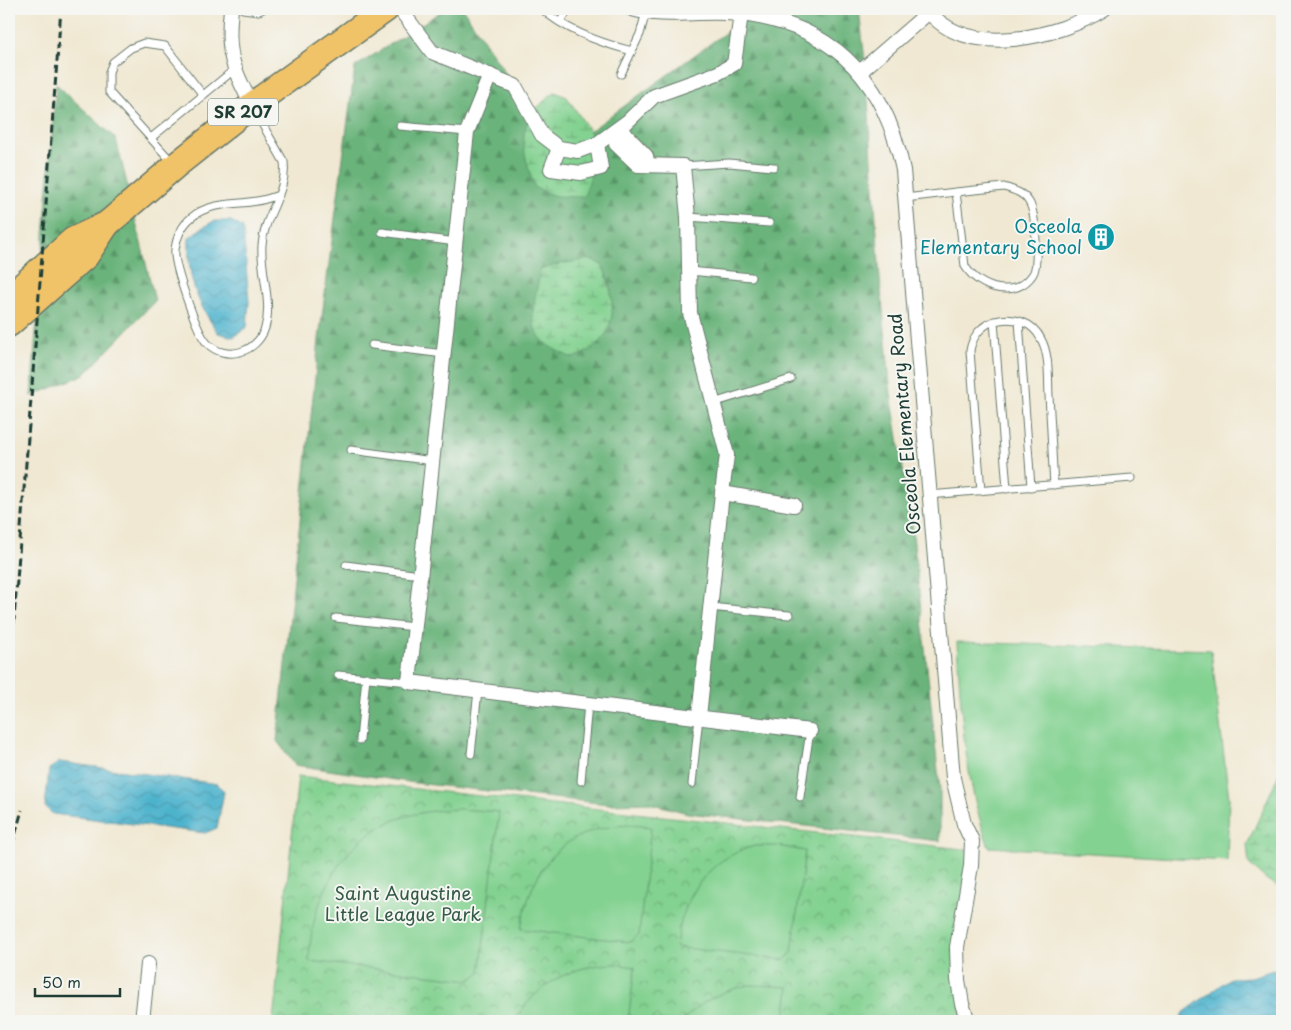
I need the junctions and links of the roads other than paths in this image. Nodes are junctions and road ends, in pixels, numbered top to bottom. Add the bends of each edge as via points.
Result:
1 (231, 9) edge
2 (242, 9) edge
3 (263, 9) edge
4 (386, 9) edge
5 (400, 9) edge
6 (542, 9) edge
7 (569, 9) edge
8 (1104, 9) edge
9 (642, 10) edge
10 (928, 10) edge
11 (740, 14) junction
12 (560, 22) junction
13 (632, 51) junction
14 (235, 69) junction
15 (861, 71) junction
16 (622, 74) dead end
17 (490, 75) junction
18 (203, 95) junction
19 (252, 106) junction
20 (400, 126) dead end
21 (466, 132) junction
22 (615, 133) junction
23 (151, 138) junction
24 (597, 144) junction
25 (559, 148) junction
26 (175, 166) junction
27 (683, 166) junction
28 (774, 167) dead end
29 (956, 192) junction
30 (279, 195) junction
31 (905, 198) junction
32 (688, 217) junction
33 (769, 223) dead end
34 (107, 224) junction
35 (382, 232) dead end
36 (456, 242) junction
37 (690, 271) junction
38 (751, 278) dead end
39 (9, 298) edge
40 (1019, 321) junction
41 (994, 322) junction
42 (9, 324) edge
43 (372, 345) dead end
44 (444, 354) junction
45 (790, 379) dead end
46 (713, 403) junction
47 (351, 450) dead end
48 (433, 461) junction
49 (1132, 478) dead end
50 (1054, 485) junction
51 (1031, 487) junction
52 (1007, 489) junction
53 (981, 491) junction
54 (722, 493) junction
55 (929, 495) junction
56 (794, 505) dead end
57 (346, 565) dead end
58 (420, 575) junction
59 (710, 607) junction
60 (789, 615) dead end
61 (336, 618) dead end
62 (414, 627) junction
63 (338, 675) dead end
64 (366, 678) junction
65 (409, 682) junction
66 (478, 690) junction
67 (588, 704) junction
68 (699, 717) junction
69 (810, 731) joint
70 (360, 740) dead end
71 (471, 754) dead end
72 (581, 781) dead end
73 (692, 784) dead end
74 (800, 797) dead end
75 (148, 964) dead end
76 (142, 1021) edge
77 (968, 1021) edge

1 - 14 street via 228,47
2 - 3 lane
4 - 19 highway, SR 207
5 - 17 street via 432,52
6 - 12 lane
7 - 12 lane
8 - 10 street via 1053,33 1011,39 957,31 944,25
9 - 11 street, Osceola Elementary Road via 662,14
9 - 13 lane
10 - 15 street
11 - 15 street, Osceola Elementary Road via 769,18 808,33
11 - 22 street via 734,64 654,96
12 - 13 lane via 592,38
13 - 16 lane
14 - 18 lane
14 - 19 street
15 - 31 street, Osceola Elementary Road via 892,126
17 - 21 street
17 - 25 street via 515,86 542,135
18 - 23 lane
18 - 23 lane via 165,46 144,43 131,48 113,62 108,92
19 - 26 highway, SR 207
19 - 30 lane via 284,162 283,186
20 - 21 lane
21 - 36 street
22 - 24 street
22 - 27 street via 626,135 646,156 648,165
23 - 26 lane
24 - 25 street via 578,151
24 - 25 street via 601,168 581,172 551,169
26 - 34 highway, SR 207
27 - 28 lane via 729,163
27 - 32 street
29 - 29 lane via 966,266 971,275 982,285 992,288 1016,287 1025,282 1032,275 1036,260 1032,208 1026,198 1004,188
29 - 31 lane
30 - 30 lane via 262,243 265,328 250,348 228,354 206,342 197,325 175,262 177,240 182,228 200,211
31 - 55 street, Osceola Elementary Road
32 - 33 lane
32 - 37 street
34 - 39 highway, SR 207 via 73,240
34 - 42 highway, SR 207 via 86,256
35 - 36 lane
36 - 44 street
37 - 38 lane
37 - 46 street via 690,313
40 - 41 lane
40 - 50 lane via 1031,326 1043,343
40 - 51 lane
41 - 52 lane
41 - 53 lane via 977,332 970,351
43 - 44 lane
44 - 48 street
45 - 46 lane
46 - 54 street via 727,456
47 - 48 lane
48 - 58 street
49 - 50 lane
50 - 51 lane
51 - 52 lane
52 - 53 lane
53 - 55 lane
54 - 56 street
54 - 59 street
55 - 77 street, Osceola Elementary Road via 953,778 972,841 971,866 957,947 958,980
57 - 58 lane
58 - 62 street
59 - 60 lane
59 - 68 street
61 - 62 lane
62 - 65 street
63 - 64 lane
64 - 65 lane
64 - 70 lane
65 - 66 street
66 - 67 street
66 - 71 lane
67 - 68 street
67 - 72 lane
68 - 69 street
68 - 73 lane
69 - 74 lane
75 - 76 street

